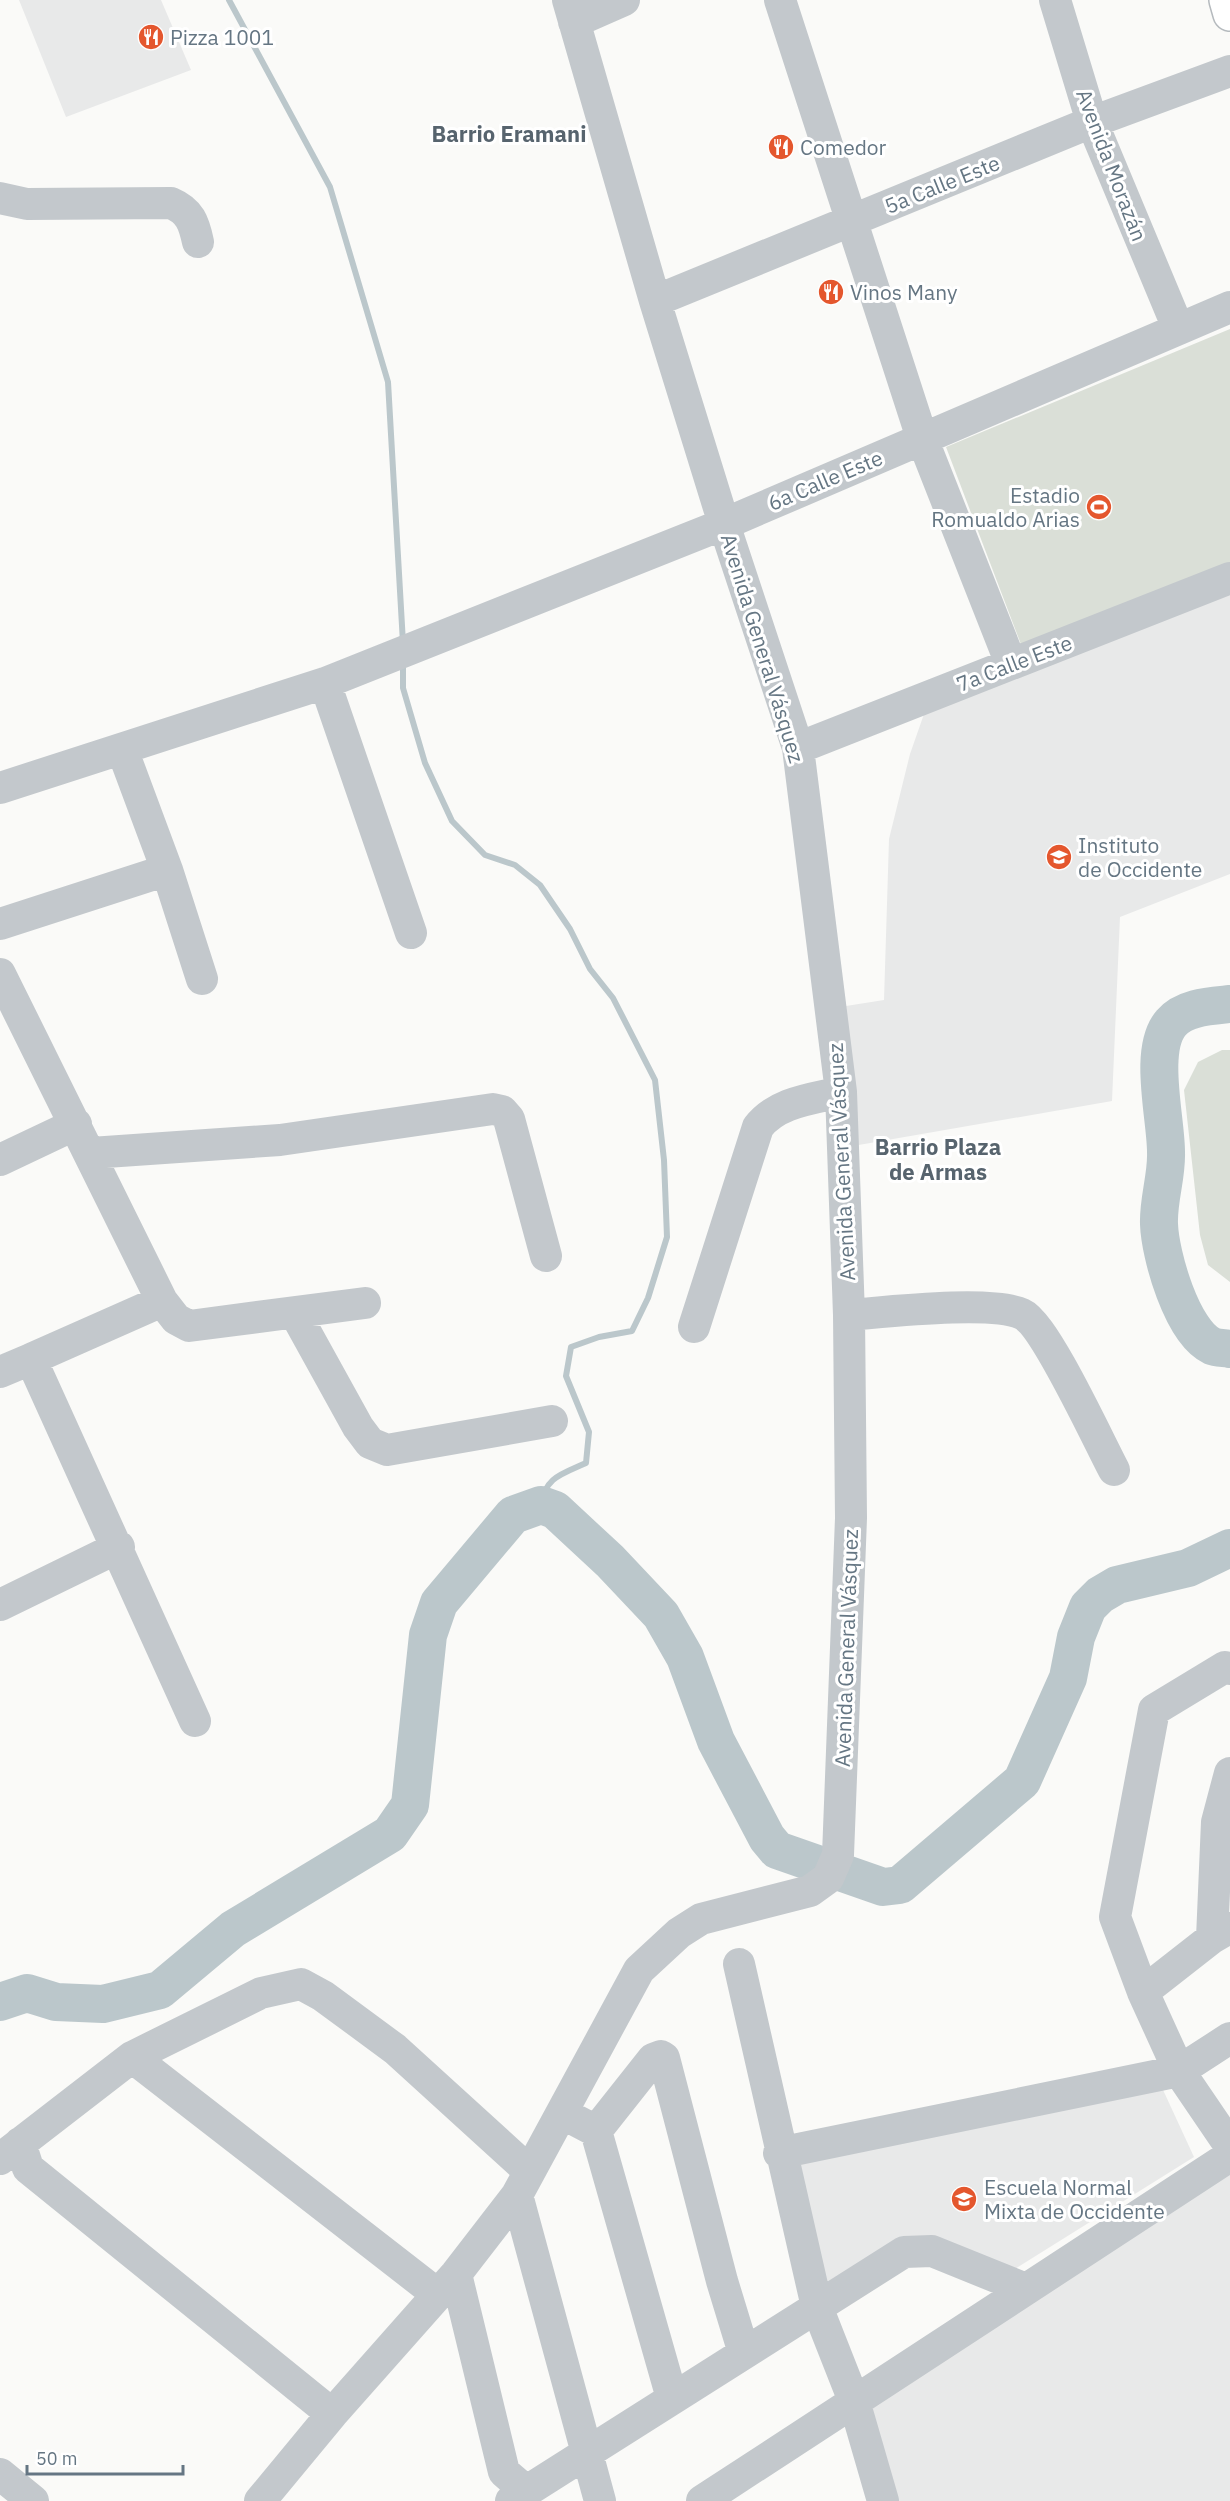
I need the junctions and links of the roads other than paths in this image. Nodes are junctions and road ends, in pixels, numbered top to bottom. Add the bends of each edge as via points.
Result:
1 (624, 0) edge
2 (780, 0) edge
3 (1055, 0) edge
4 (1226, 0) edge
5 (571, 11) edge
6 (1230, 14) edge
7 (1230, 71) edge
8 (1092, 122) junction
9 (0, 198) edge
10 (850, 222) junction
11 (198, 242) dead end
12 (656, 301) junction
13 (1230, 307) edge
14 (1178, 328) junction
15 (922, 438) junction
16 (724, 524) junction
17 (1230, 578) edge
18 (1011, 664) junction
19 (326, 683) junction
20 (798, 748) junction
21 (122, 749) junction
22 (0, 788) edge
23 (167, 870) junction
24 (0, 924) edge
25 (411, 933) dead end
26 (0, 974) edge
27 (202, 979) dead end
28 (841, 1092) junction
29 (76, 1124) junction
30 (91, 1153) junction
31 (0, 1160) edge
32 (546, 1256) dead end
33 (162, 1301) junction
34 (365, 1303) dead end
35 (295, 1313) junction
36 (849, 1315) junction
37 (694, 1327) dead end
38 (31, 1359) junction
39 (0, 1372) edge
40 (552, 1421) dead end
41 (1114, 1470) dead end
42 (118, 1547) junction
43 (0, 1605) edge
44 (1230, 1669) edge
45 (195, 1721) dead end
46 (1230, 1773) edge
47 (1221, 1932) edge
48 (739, 1964) dead end
49 (1143, 1992) junction
50 (1230, 2038) edge
51 (132, 2057) junction
52 (1179, 2071) junction
53 (562, 2113) junction
54 (596, 2132) junction
55 (1230, 2146) edge
56 (10, 2151) edge
57 (779, 2153) junction
58 (1230, 2156) edge
59 (523, 2183) junction
60 (446, 2284) junction
61 (1026, 2289) junction
62 (816, 2307) junction
63 (744, 2353) junction
64 (672, 2398) junction
65 (854, 2401) junction
66 (332, 2414) junction
67 (588, 2452) junction
68 (0, 2474) edge
69 (519, 2496) edge
70 (33, 2501) edge
71 (260, 2501) edge
72 (600, 2501) edge
73 (702, 2501) edge
74 (882, 2501) edge

1 - 5 street
2 - 10 street
3 - 8 street, Avenida Morazán
4 - 6 main road
5 - 12 street, Avenida General Vásquez
7 - 8 street, 5a Calle Este
8 - 10 street, 5a Calle Este
8 - 14 street, Avenida Morazán
9 - 11 street via 27,204 171,203 190,216
10 - 12 street, 5a Calle Este
10 - 15 street
12 - 16 street, Avenida General Vásquez
13 - 14 street, 6a Calle Este
14 - 15 street, 6a Calle Este
15 - 16 street, 6a Calle Este
15 - 18 street
16 - 19 street, 6a Calle Este
16 - 20 street, Avenida General Vásquez
17 - 18 street, 7a Calle Este
18 - 20 street, 7a Calle Este
19 - 21 street, 6a Calle Este
19 - 25 street
20 - 28 street, Avenida General Vásquez
21 - 22 street, 6a Calle Este
21 - 23 street
23 - 24 street
23 - 27 street
26 - 29 street
28 - 36 street, Avenida General Vásquez
28 - 37 street via 784,1107 767,1115 758,1127
29 - 30 street
29 - 31 street
30 - 32 street via 280,1140 502,1111 509,1119
30 - 33 street
33 - 35 street via 176,1319 189,1326
33 - 38 street
34 - 35 street
35 - 40 street via 370,1443 387,1450
36 - 41 street via 982,1307 1023,1314 1044,1338
36 - 53 street, Avenida General Vásquez via 851,1518 833,1866 810,1890 701,1918 679,1933 639,1970
38 - 39 street
38 - 42 street
42 - 43 street
42 - 45 street
44 - 49 street via 1225,1667 1154,1710 1115,1917
46 - 47 street via 1217,1822
47 - 49 street
48 - 57 street
49 - 52 street
50 - 52 street
51 - 56 street
51 - 59 street via 261,1993 301,1984 395,2049
51 - 60 street
52 - 55 street
52 - 57 street
53 - 54 street
53 - 59 street, Avenida General Vásquez
54 - 63 street via 653,2059 664,2058
54 - 64 street
56 - 66 street
57 - 62 street
58 - 61 street
59 - 60 street, Avenida General Vásquez
59 - 67 street
60 - 66 street, Avenida General Vásquez
60 - 69 street via 504,2472
61 - 62 street via 932,2251 904,2252
61 - 65 street
62 - 63 street
62 - 65 street
63 - 64 street
64 - 67 street
65 - 73 street
65 - 74 street
66 - 71 street, Avenida General Vásquez
67 - 69 street
67 - 72 street
68 - 70 street

